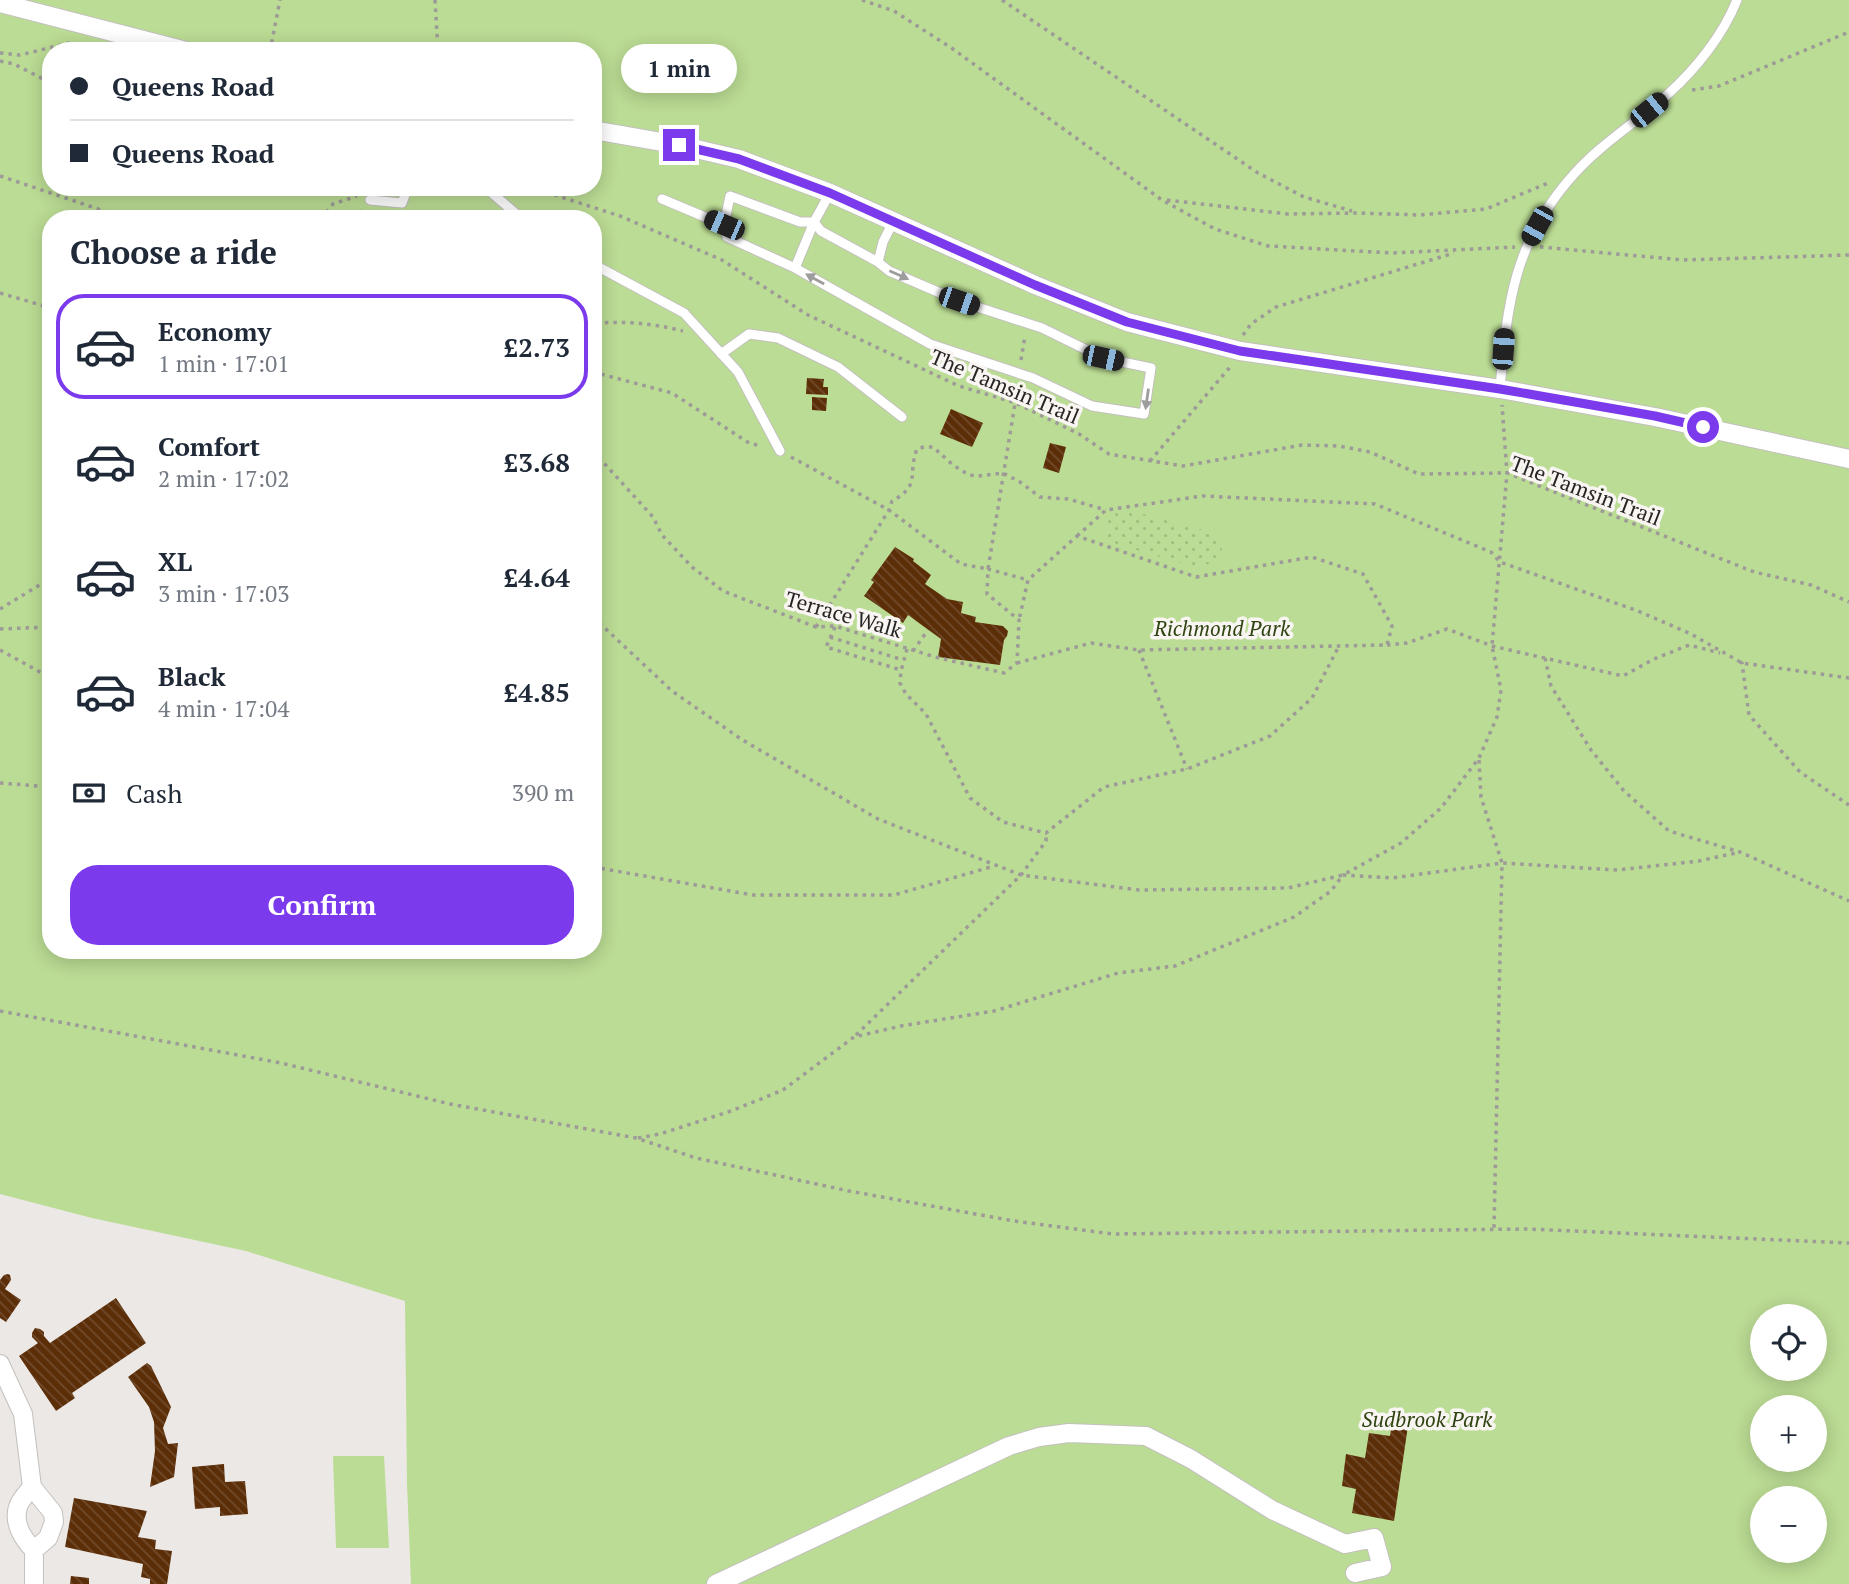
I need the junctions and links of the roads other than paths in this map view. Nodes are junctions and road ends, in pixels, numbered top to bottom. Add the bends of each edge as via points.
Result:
1 (1737, 0) edge
2 (0, 3) edge
3 (151, 42) edge
4 (602, 132) edge
5 (830, 193) junction
6 (405, 196) edge
7 (495, 196) edge
8 (662, 199) dead end
9 (370, 200) dead end
10 (512, 210) edge
11 (814, 222) junction
12 (893, 222) junction
13 (724, 225) junction
14 (878, 262) junction
15 (795, 268) junction
16 (602, 269) edge
17 (721, 354) junction
18 (1500, 389) junction
19 (902, 417) dead end
20 (780, 451) road end
21 (1849, 459) edge
22 (0, 1364) edge
23 (32, 1487) junction
24 (1345, 1544) junction
25 (34, 1550) junction
26 (1353, 1579) edge
27 (34, 1584) edge
28 (716, 1584) edge

1 - 18 lane via 1703,56 1670,93 1576,171 1548,205 1526,246 1512,289
2 - 3 street
4 - 5 street via 739,159
5 - 11 lane
5 - 12 street
6 - 9 lane via 402,203
7 - 10 lane
8 - 13 lane
11 - 13 lane via 800,222 730,196
11 - 14 lane via 821,232
11 - 15 lane
12 - 14 lane
12 - 18 street via 1127,322 1240,351
13 - 15 lane via 727,237
14 -> 15 lane via 959,301 1041,328 1103,358 1151,368 1144,414 1092,405 1033,378 930,344
16 - 17 lane via 684,313
17 - 19 lane via 749,334 778,338 838,367
17 - 20 lane via 738,372
18 - 21 street via 1655,416
22 - 23 street via 23,1414
23 - 25 street via 18,1508 18,1521 20,1533
23 - 25 street via 53,1513 54,1522 48,1538
24 - 26 street
24 - 26 street via 1374,1538 1381,1566
24 - 28 street via 1272,1510 1146,1436 1069,1433 1009,1446
25 - 27 street

